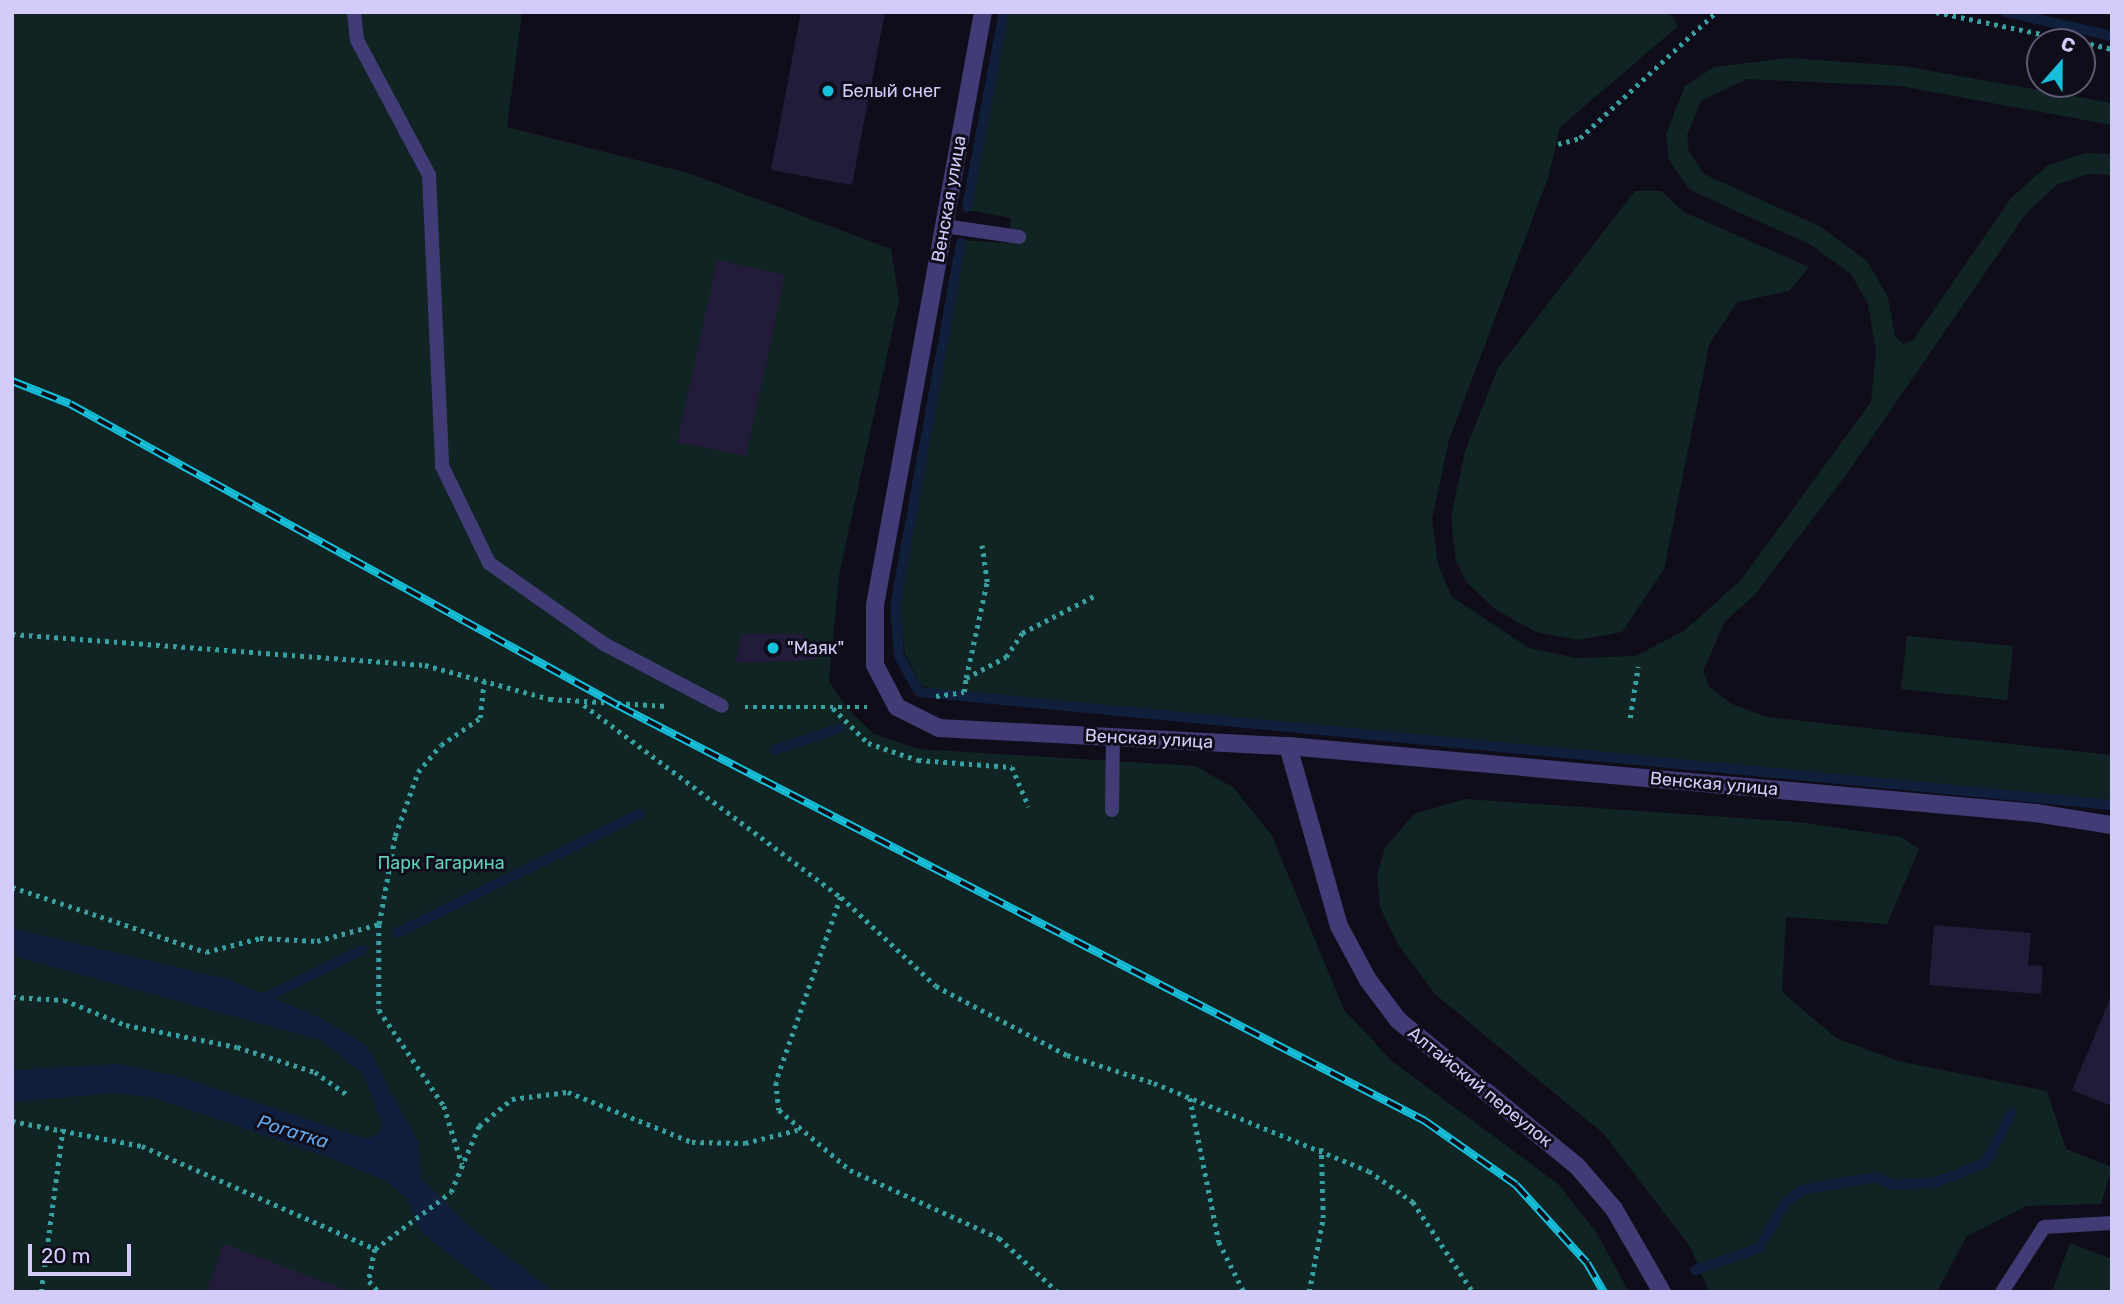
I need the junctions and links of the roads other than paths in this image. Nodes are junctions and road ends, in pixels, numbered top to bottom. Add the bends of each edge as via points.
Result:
1 (354, 12) edge
2 (983, 12) edge
3 (944, 226) junction
4 (1019, 237) dead end
5 (722, 706) road end
6 (1112, 737) junction
7 (1288, 746) junction
8 (1112, 810) dead end
9 (2112, 825) edge
10 (2112, 1223) edge
11 (1662, 1292) edge
12 (2002, 1292) edge

1 - 5 lane via 357,40 429,175 442,466 489,564 604,644
2 - 3 street, Венская улица
3 - 4 lane
3 - 6 street, Венская улица via 875,605 875,665 897,707 939,728
6 - 7 street, Венская улица
6 - 8 lane
7 - 9 street, Венская улица via 2036,813
7 - 11 street, Алтайский переулок via 1339,926 1368,979 1398,1020 1577,1166 1614,1209
10 - 12 lane via 2044,1227

